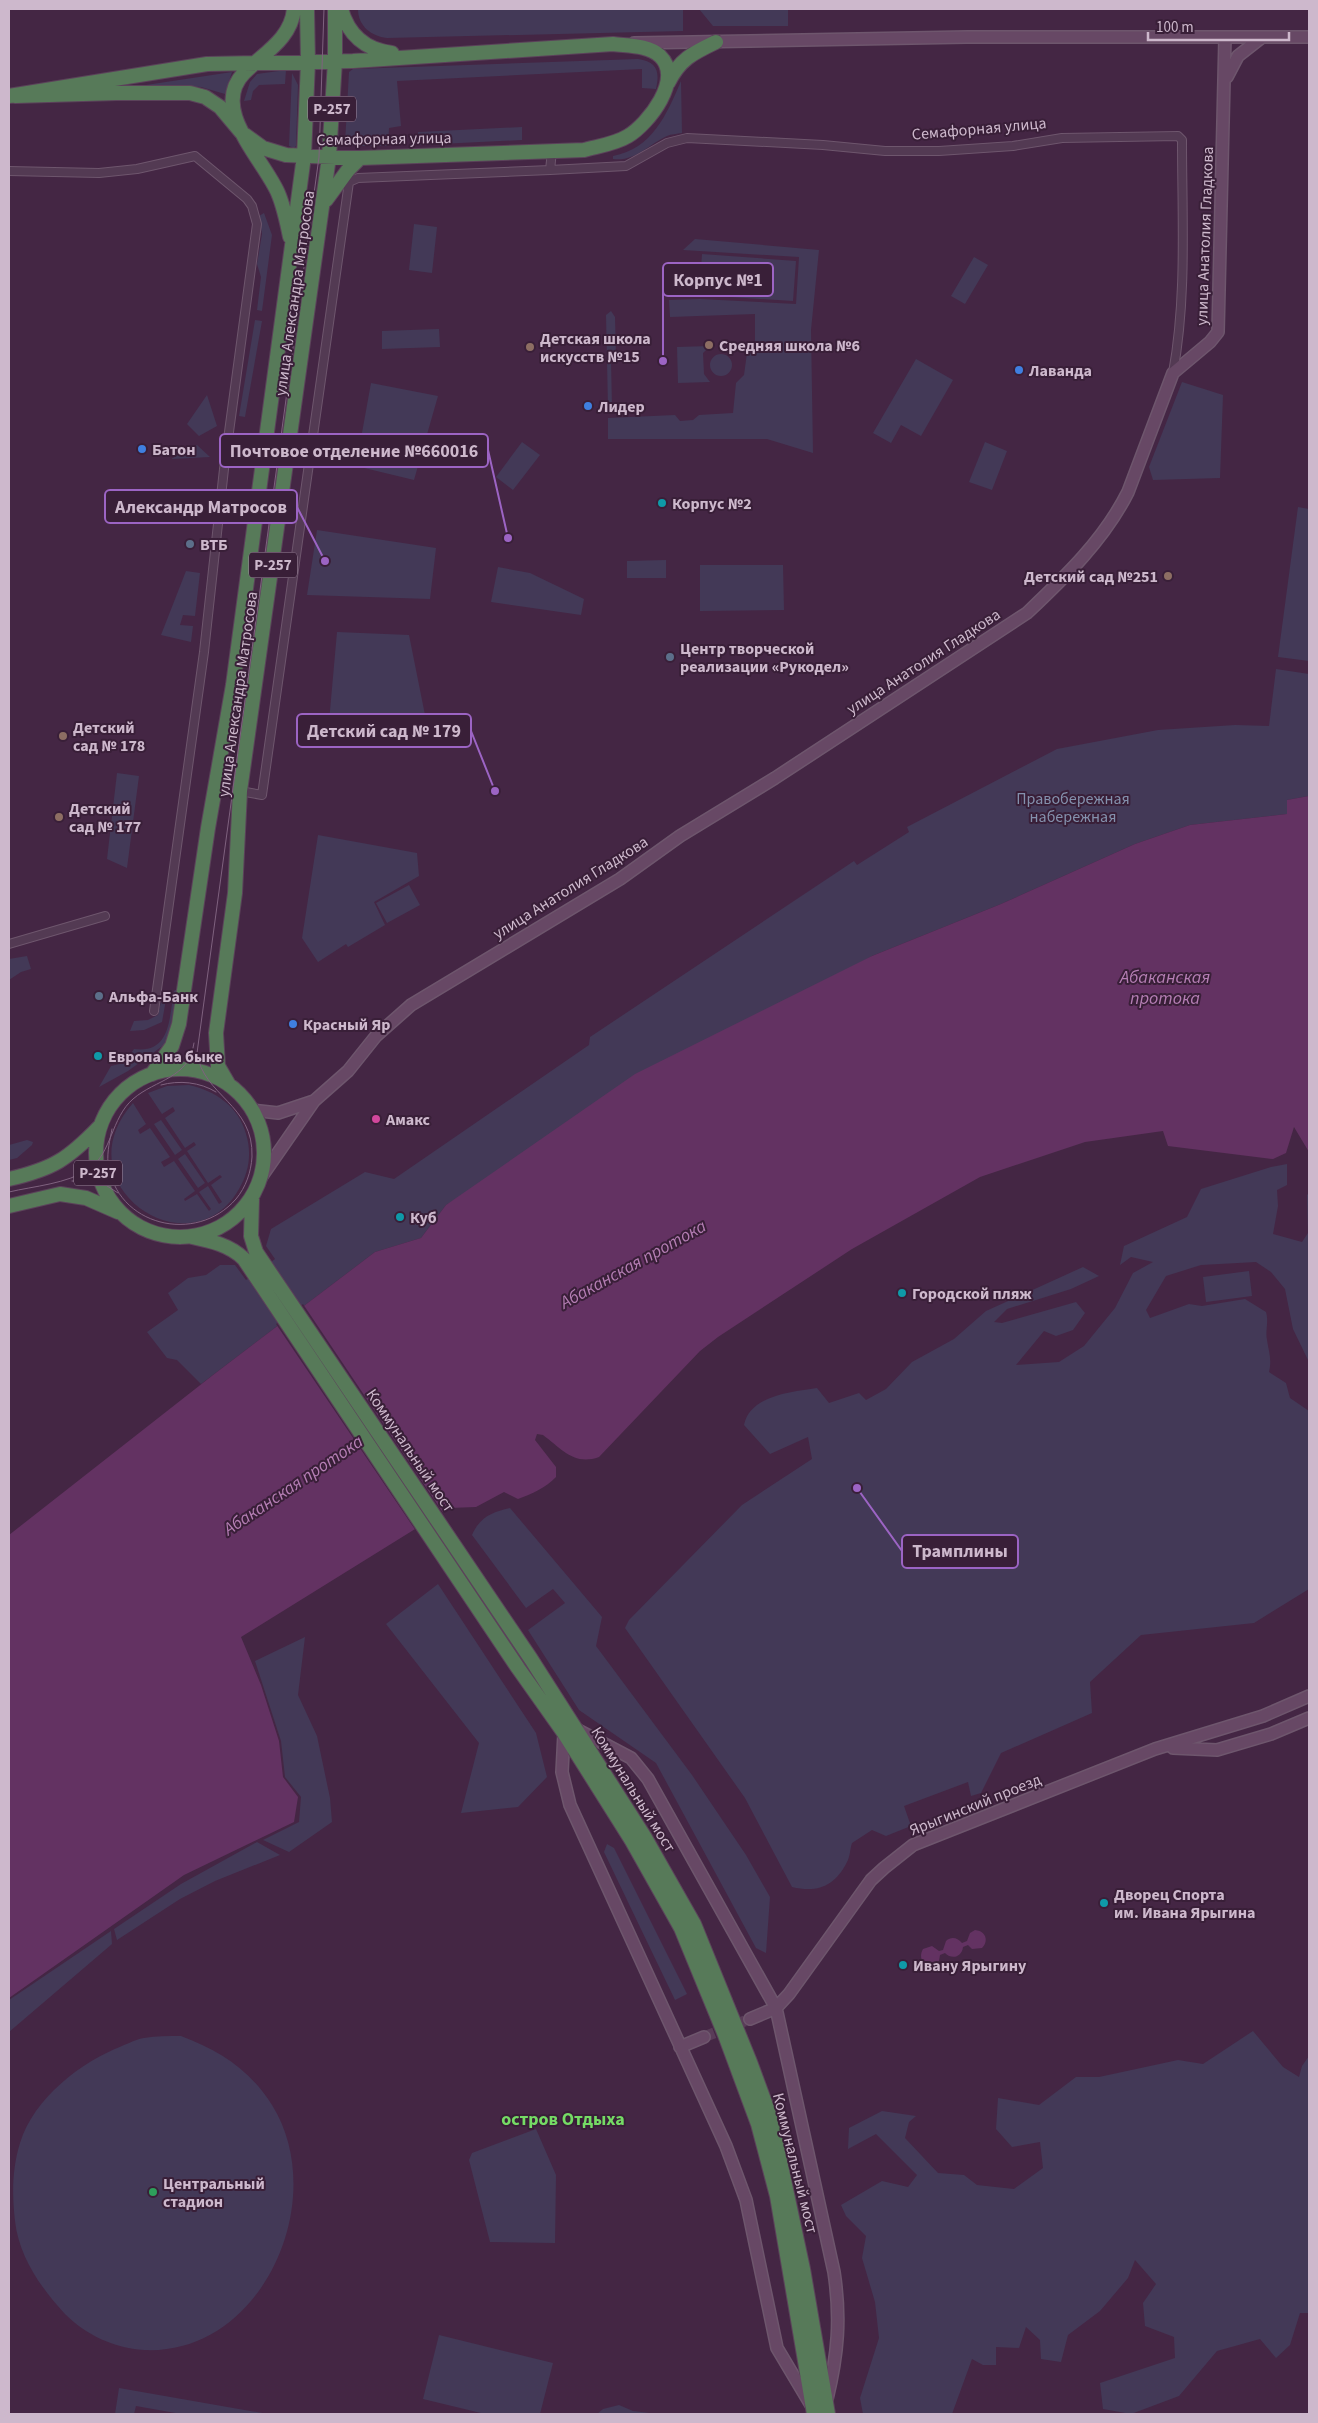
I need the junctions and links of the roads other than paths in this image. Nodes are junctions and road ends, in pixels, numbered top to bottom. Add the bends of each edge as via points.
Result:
1 (294, 9) edge
2 (307, 9) edge
3 (335, 9) edge
4 (341, 9) edge
5 (1309, 37) edge
6 (1225, 38) junction
7 (1261, 38) junction
8 (716, 42) junction
9 (613, 44) junction
10 (420, 56) junction
11 (308, 62) junction
12 (335, 62) junction
13 (254, 63) junction
14 (1224, 85) junction
15 (666, 88) junction
16 (12, 96) edge
17 (241, 132) junction
18 (552, 150) junction
19 (304, 156) junction
20 (329, 157) junction
21 (360, 158) junction
22 (550, 170) junction
23 (9, 171) edge
24 (324, 202) junction
25 (292, 243) junction
26 (1173, 373) junction
27 (240, 791) junction
28 (105, 916) dead end
29 (9, 944) edge
30 (154, 1011) dead end
31 (152, 1074) junction
32 (229, 1085) junction
33 (314, 1101) junction
34 (252, 1110) junction
35 (100, 1127) junction
36 (262, 1176) junction
37 (9, 1179) edge
38 (252, 1199) junction
39 (9, 1206) edge
40 (121, 1214) junction
41 (192, 1237) junction
42 (250, 1255) junction
43 (1309, 1696) edge
44 (1263, 1716) junction
45 (1309, 1718) edge
46 (570, 1731) junction
47 (1271, 1734) junction
48 (1164, 1748) junction
49 (776, 2008) junction
50 (750, 2019) tunnel mouth
51 (704, 2037) tunnel mouth
52 (680, 2046) junction
53 (820, 2410) edge

1 - 13 highway via 291,26 284,37
2 - 11 highway, улица Александра Матросова / Р-257
3 - 12 highway, улица Александра Матросова / Р-257
4 - 10 highway via 346,24 367,46 378,51
5 - 7 main road, Семафорная улица
6 - 7 main road, Семафорная улица
6 - 8 main road, Семафорная улица via 967,37
6 - 14 main road, улица Анатолия Гладкова
7 - 14 main road via 1238,56
8 - 9 main road, Семафорная улица
8 - 15 highway via 676,66
9 - 10 highway, Семафорная улица
9 - 15 highway, Семафорная улица via 644,48 661,57 667,72
10 - 12 highway, Семафорная улица
11 - 12 highway, Семафорная улица
11 - 13 highway, Семафорная улица
11 - 19 highway, улица Александра Матросова / Р-257
12 - 20 highway, улица Александра Матросова / Р-257
13 - 16 highway, Семафорная улица via 198,66
13 - 17 highway via 241,76 234,95
14 - 26 main road, улица Анатолия Гладкова via 1218,332
15 - 18 highway, Семафорная улица via 646,121 628,136 584,150
16 - 17 highway, Семафорная улица via 190,94 205,97 220,107
17 - 19 highway, Семафорная улица via 273,152
17 - 25 highway via 277,192
18 - 21 highway, Семафорная улица
18 - 22 street
19 - 20 highway, Семафорная улица
19 - 25 highway, улица Александра Матросова / Р-257
20 - 21 highway, Семафорная улица
20 - 24 highway, улица Александра Матросова / Р-257
21 - 24 highway
22 - 26 street, Семафорная улица via 626,166 667,143 687,138 885,151 939,151 1013,146 1062,138 1178,136 1182,140 1182,251 1179,340
22 - 27 street, Семафорная улица via 358,178 349,182 262,794
23 - 30 street via 100,173 137,169 195,156 247,199 257,224 224,469 203,661
24 - 27 highway, улица Александра Матросова / Р-257
25 - 31 highway, улица Александра Матросова / Р-257 via 233,685 206,838 180,1024 172,1046
26 - 33 main road, улица Анатолия Гладкова via 1120,507 1094,544 1027,614 680,836 620,879 411,1005 376,1036 348,1070
27 - 32 highway, улица Александра Матросова / Р-257 via 235,893 216,1033 218,1066
28 - 29 street
31 - 32 highway, Р-257 via 192,1070
31 - 35 highway, Р-257 via 126,1088
32 - 34 highway, Р-257
33 - 34 main road via 278,1113
33 - 36 main road
34 - 36 highway, Р-257 via 265,1150
35 - 37 highway via 60,1162 41,1172
35 - 40 highway, Р-257 via 96,1150 98,1173 106,1195
36 - 38 highway, Р-257
38 - 41 highway, Р-257 via 220,1228
38 - 42 highway
39 - 40 highway via 60,1194 86,1198
40 - 41 highway, Р-257 via 155,1234
41 - 42 highway
42 - 46 highway, Коммунальный мост via 531,1659
42 - 46 highway, Коммунальный мост via 518,1668
43 - 44 main road, Ярыгинский проезд
44 - 47 main road
44 - 48 main road, Ярыгинский проезд
45 - 47 main road, Ярыгинский проезд
46 - 49 main road via 631,1758 642,1771
46 - 52 main road via 562,1772 570,1805
46 - 53 highway, Коммунальный мост via 644,1836 694,1924 750,2062 771,2120 787,2188
47 - 48 main road, Ярыгинский проезд via 1217,1750
48 - 49 main road, Ярыгинский проезд via 912,1845 871,1880
49 - 50 main road
49 - 53 main road via 839,2306 836,2356
51 - 52 main road
52 - 53 main road via 726,2146 746,2200 777,2348

